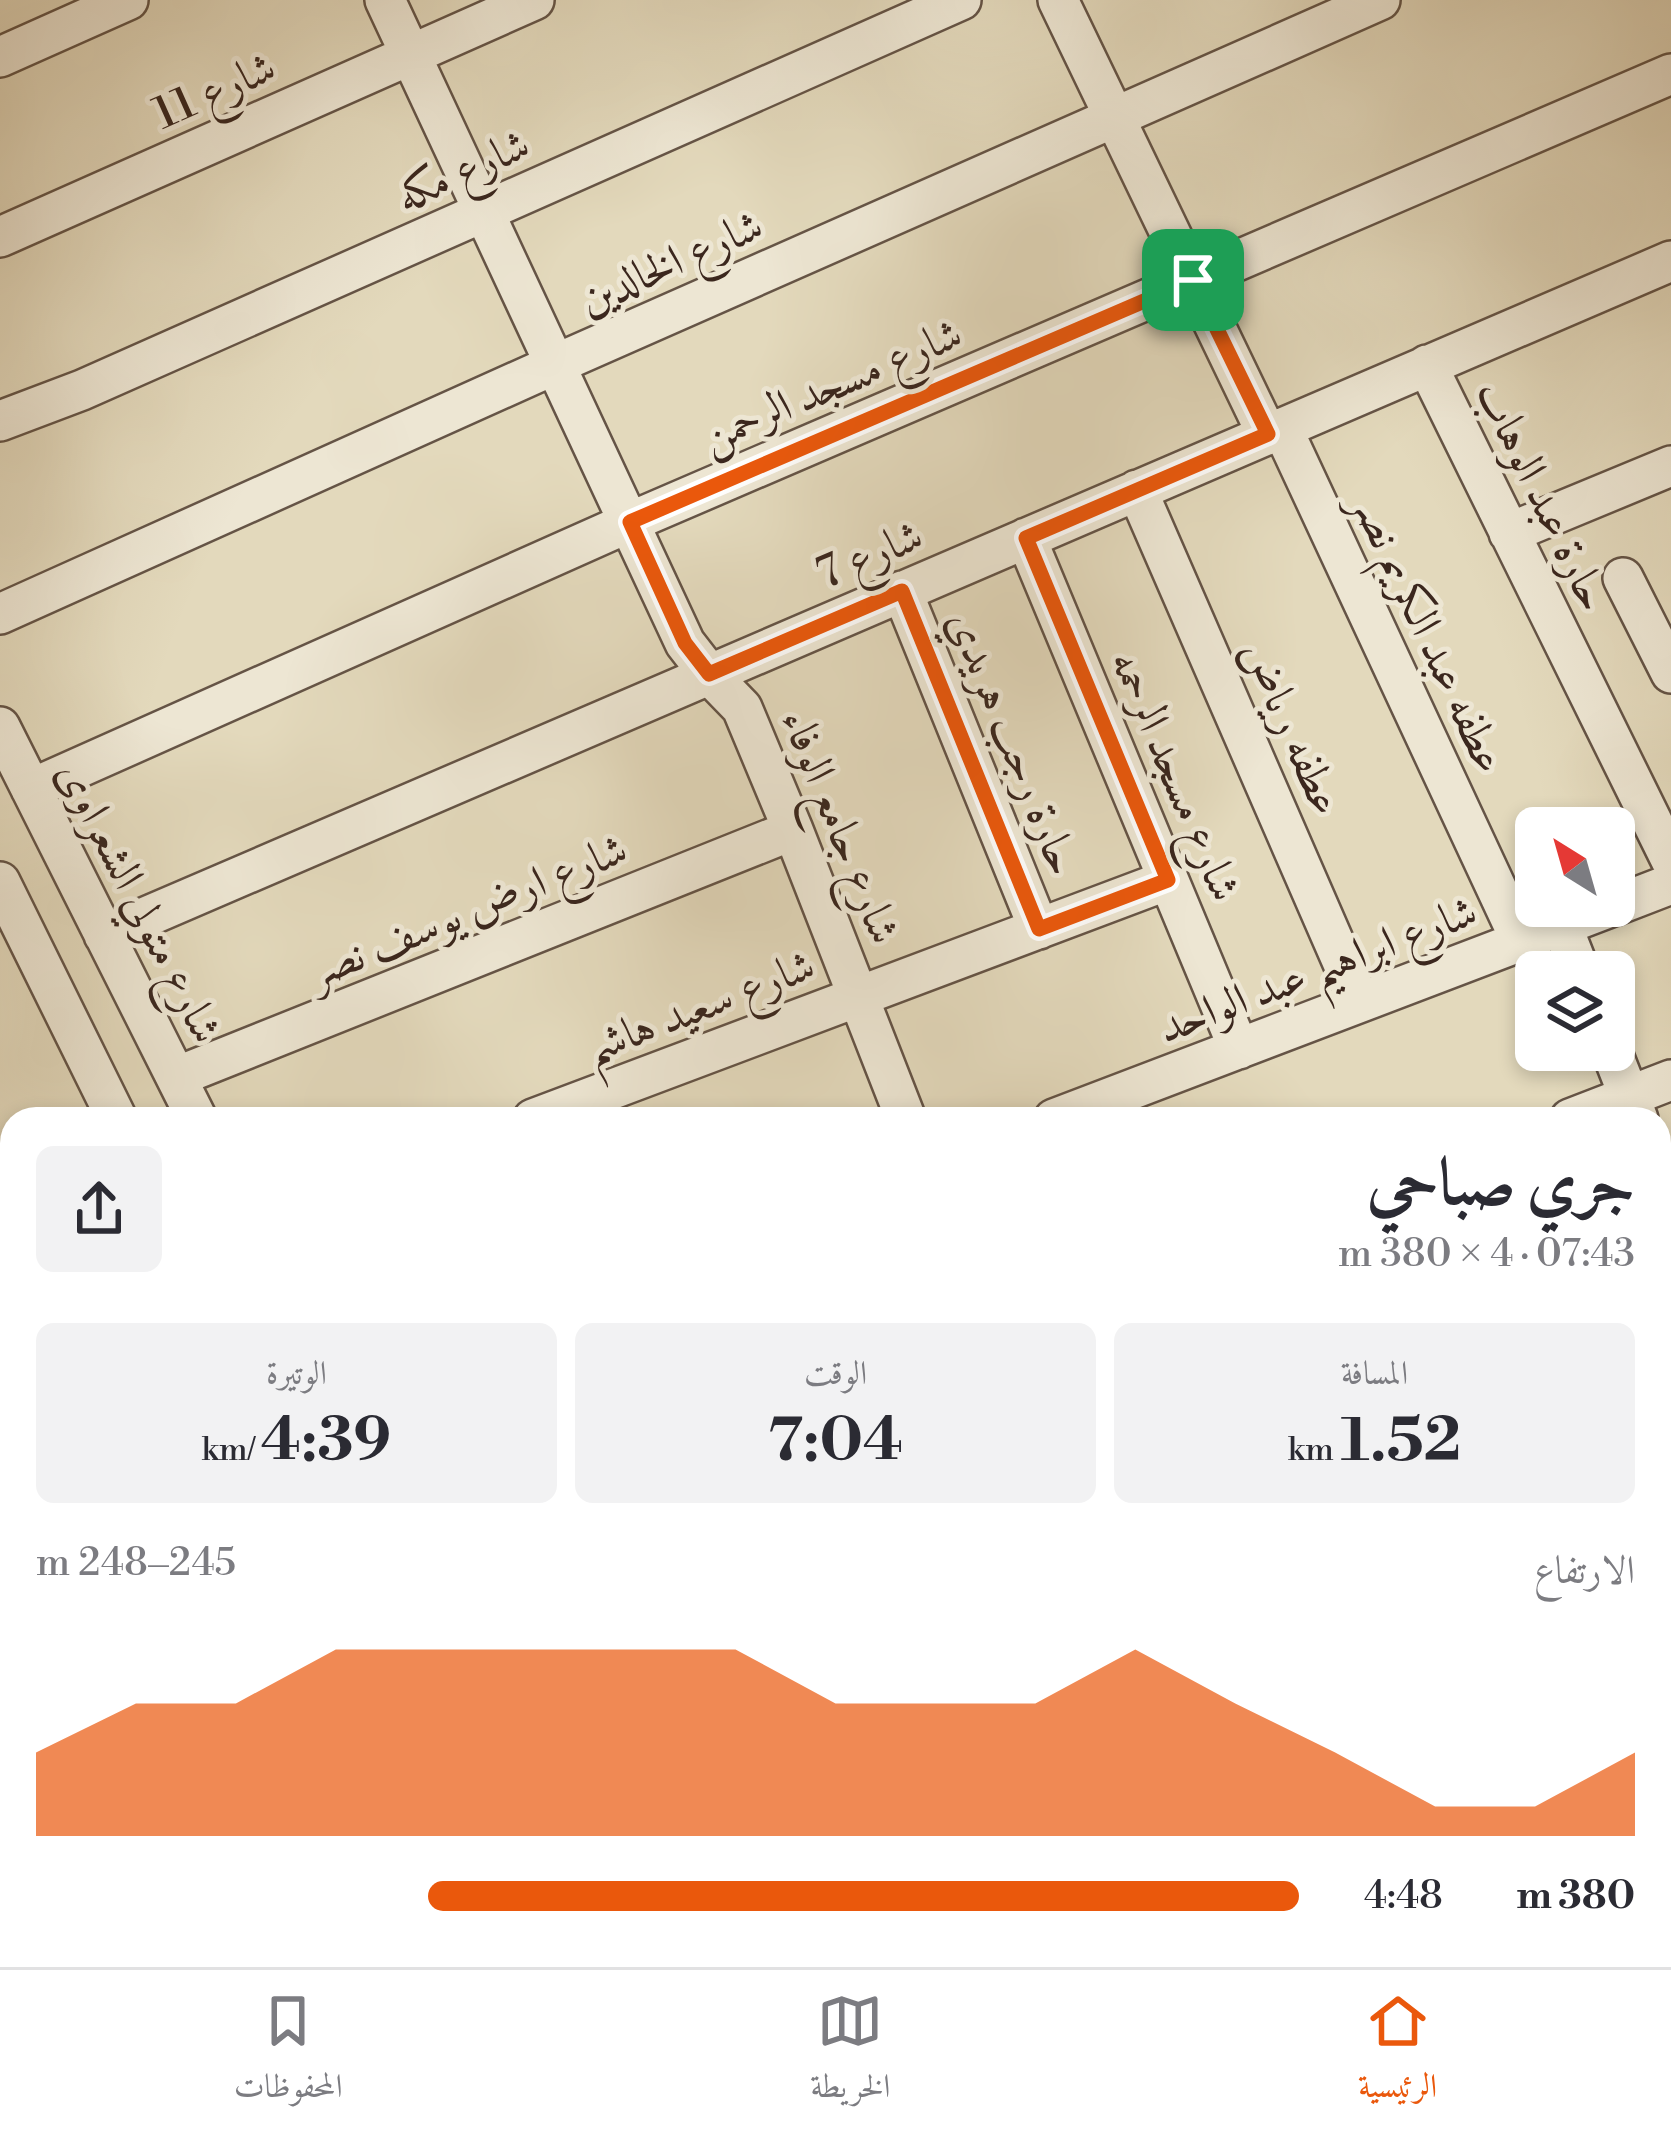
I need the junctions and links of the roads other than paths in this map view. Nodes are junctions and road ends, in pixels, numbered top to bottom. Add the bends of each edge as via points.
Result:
1 (128, 0) edge
2 (385, 0) edge
3 (534, 0) edge
4 (961, 0) edge
5 (1058, 0) edge
6 (1380, 0) edge
7 (411, 55) junction
8 (0, 56) edge
9 (1671, 74) edge
10 (1115, 117) junction
11 (484, 212) junction
12 (0, 238) edge
13 (1671, 261) edge
14 (1193, 280) junction
15 (556, 364) junction
16 (1426, 365) junction
17 (0, 421) edge
18 (1275, 431) junction
19 (1671, 466) edge
20 (1138, 490) junction
21 (630, 522) junction
22 (1509, 533) junction
23 (1026, 538) junction
24 (1623, 578) dead end
25 (902, 591) junction
26 (0, 614) edge
27 (1670, 667) edge
28 (709, 674) junction
29 (0, 727) edge
30 (31, 789) junction
31 (793, 830) junction
32 (1671, 860) edge
33 (1168, 880) junction
34 (0, 882) edge
35 (1671, 884) edge
36 (1635, 898) edge
37 (1559, 927) edge
38 (1039, 929) junction
39 (104, 935) junction
40 (1521, 941) junction
41 (858, 997) junction
42 (1360, 1002) junction
43 (1239, 1049) junction
44 (1619, 1071) edge
45 (176, 1077) junction
46 (1671, 1080) edge
47 (111, 1107) edge
48 (191, 1107) edge
49 (564, 1107) edge
50 (901, 1107) edge
51 (1086, 1107) edge
52 (1633, 1107) edge
53 (1634, 1107) edge

1 - 8 street
2 - 7 street, شارع جامع الوفاء
3 - 7 street, شارع 11
4 - 11 street, شارع مكه
5 - 10 street, عطفه عبد الكريم نصر
6 - 10 street, شارع الخالدين
7 - 11 street, شارع جامع الوفاء
7 - 12 street, شارع 11
9 - 14 street, شارع مسجد الرحمن
10 - 14 street, عطفه عبد الكريم نصر
10 - 15 street, شارع الخالدين
11 - 15 street, شارع جامع الوفاء
11 - 17 street, شارع مكه
13 - 16 street, شارع 7
14 - 18 street, عطفه عبد الكريم نصر
14 - 21 street, شارع مسجد الرحمن
15 - 21 street, شارع جامع الوفاء
15 - 26 street, شارع الخالدين
16 - 18 street, شارع 7
16 - 22 street, حارة عبد الوهاب
18 - 20 street, شارع 7
18 - 40 street, عطفه عبد الكريم نصر
19 - 22 street
20 - 23 street, شارع 7
20 - 42 street, عطفه رياض
21 - 28 street, شارع جامع الوفاء via 685,643
21 - 30 street, شارع مسجد الرحمن
22 - 32 street, حارة عبد الوهاب
23 - 25 street, شارع 7
23 - 33 street, شارع مسجد الرحمه
24 - 27 street
25 - 28 street, شارع 7
25 - 38 street, حارة رجب هريدي
28 - 31 street, شارع جامع الوفاء via 742,708
28 - 39 street, شارع 7
29 - 30 street, شارع متولي الشعراوى
30 - 39 street, شارع متولي الشعراوى
31 - 41 street, شارع جامع الوفاء
31 - 45 street, شارع ارض يوسف نصر
33 - 38 street, شارع سعيد هاشم
33 - 43 street, شارع مسجد الرحمه
34 - 47 street
35 - 36 street, شارع ابراهيم عبد الواحد
37 - 40 street, شارع ابراهيم عبد الواحد
38 - 41 street, شارع سعيد هاشم
39 - 45 street, شارع متولي الشعراوى
40 - 42 street, شارع ابراهيم عبد الواحد
41 - 49 street, شارع سعيد هاشم
41 - 50 street, شارع جامع الوفاء
42 - 43 street, شارع ابراهيم عبد الواحد
43 - 51 street, شارع ابراهيم عبد الواحد
44 - 52 street
45 - 48 street, شارع متولي الشعراوى
46 - 53 street

